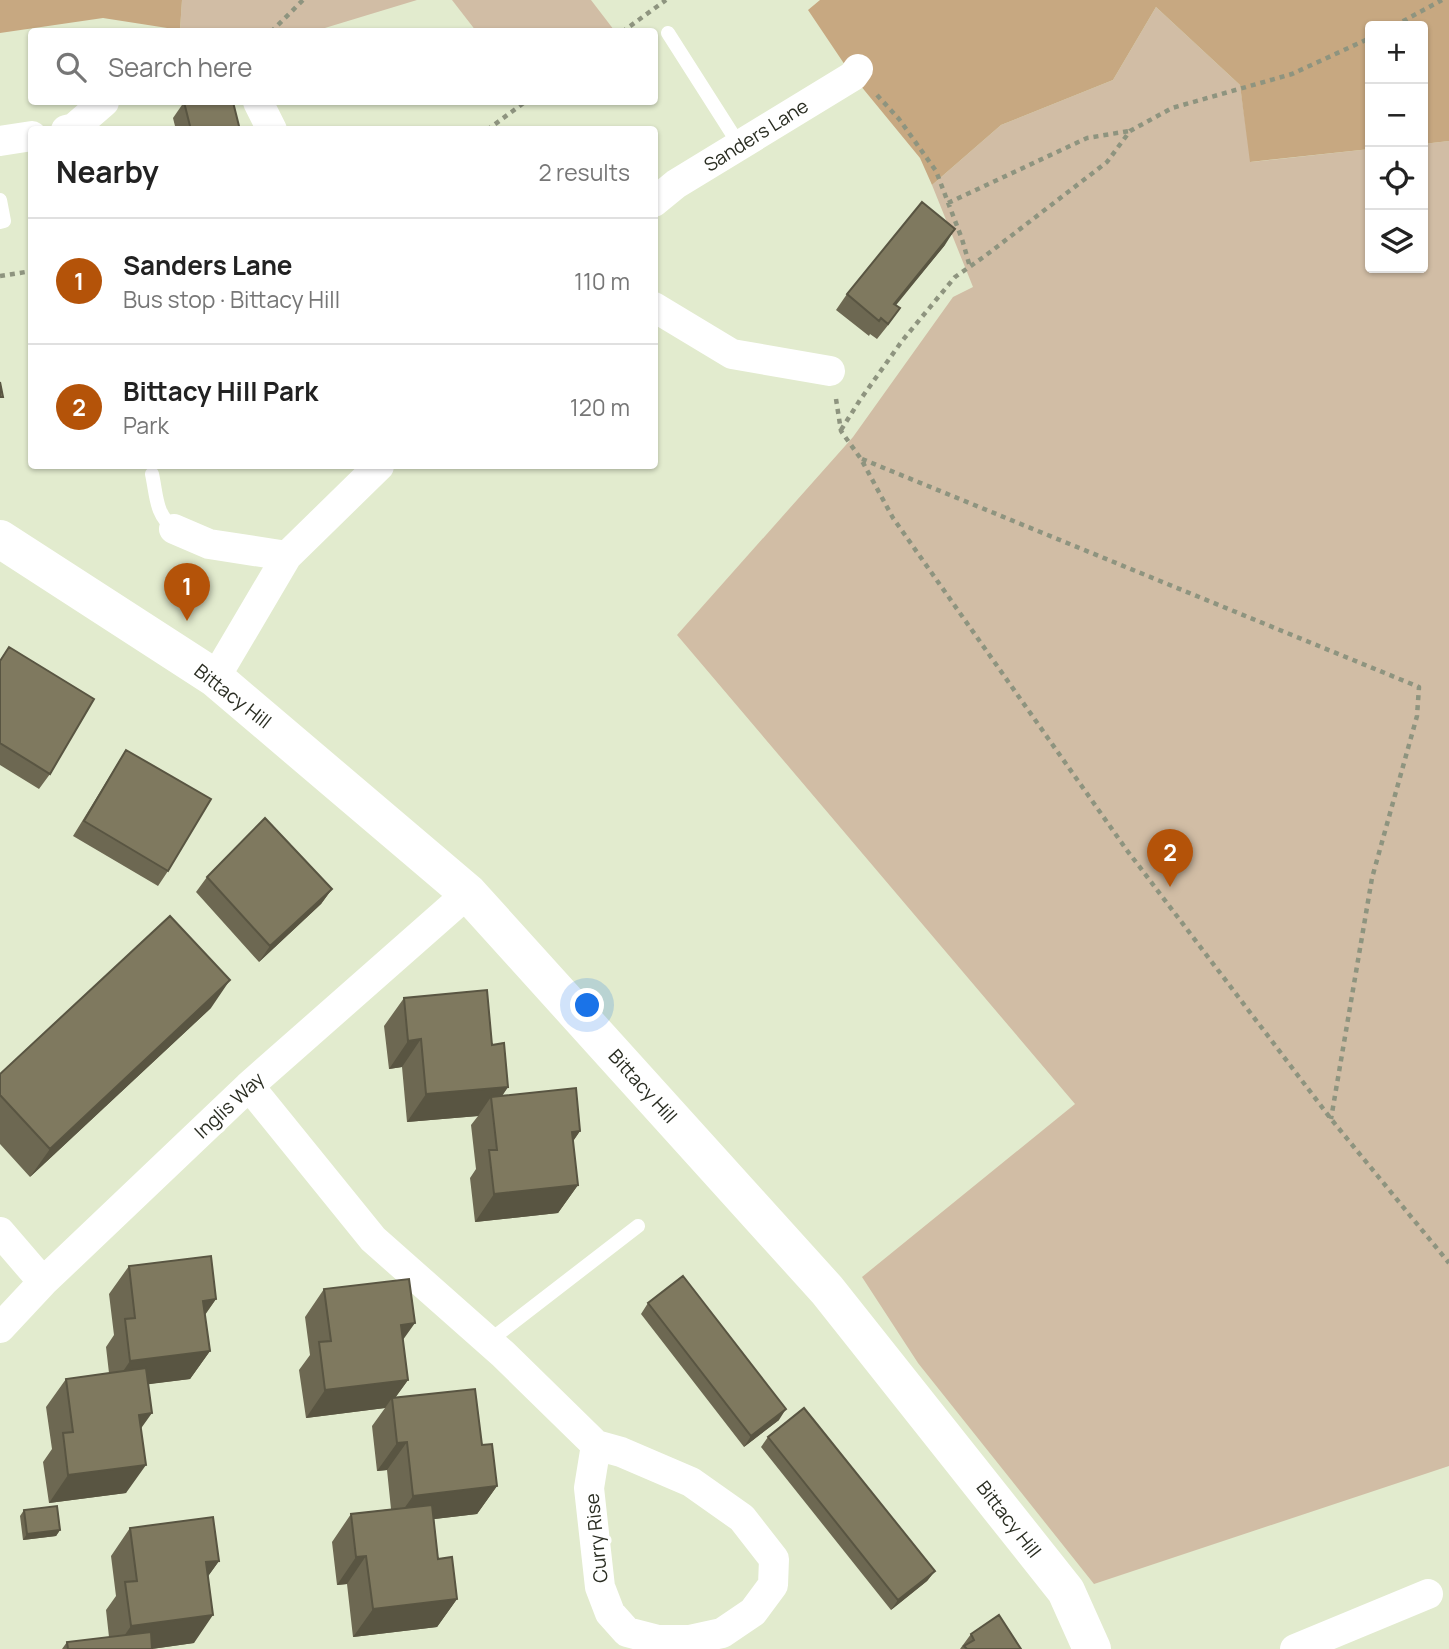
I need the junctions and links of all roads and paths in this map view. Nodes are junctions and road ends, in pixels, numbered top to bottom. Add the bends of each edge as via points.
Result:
1 (303, 0) edge
2 (666, 0) edge
3 (1442, 0) edge
4 (1403, 21) edge
5 (275, 28) edge
6 (628, 28) edge
7 (668, 33) dead end
8 (1365, 40) edge
9 (858, 69) dead end
10 (878, 96) dead end
11 (101, 105) edge
12 (260, 105) edge
13 (521, 105) edge
14 (76, 126) edge
15 (270, 126) edge
16 (492, 126) edge
17 (1130, 131) junction
18 (28, 137) edge
19 (0, 141) edge
20 (740, 146) junction
21 (658, 199) edge
22 (0, 200) edge
23 (948, 203) junction
24 (0, 222) edge
25 (970, 267) junction
26 (28, 272) edge
27 (0, 276) edge
28 (658, 309) edge
29 (830, 371) joint
30 (841, 431) junction
31 (861, 459) junction
32 (376, 469) edge
33 (152, 474) dead end
34 (174, 529) joint
35 (0, 539) edge
36 (287, 556) junction
37 (215, 678) junction
38 (468, 894) junction
39 (249, 1086) junction
40 (1331, 1119) junction
41 (638, 1226) dead end
42 (0, 1232) edge
43 (1449, 1263) edge
44 (43, 1282) junction
45 (0, 1328) edge
46 (489, 1341) junction
47 (596, 1445) junction
48 (1428, 1594) dead end
49 (1092, 1649) edge
50 (1295, 1649) edge

1 - 5 path
2 - 6 path
3 - 4 path
7 - 20 lane
8 - 17 path via 1292,75 1172,108
9 - 20 street, Sanders Lane
10 - 23 path via 925,153
11 - 14 street
12 - 15 street
13 - 16 path
17 - 23 path via 1087,138
17 - 25 path via 1107,162
18 - 19 street
20 - 21 street, Sanders Lane
22 - 24 lane via 4,221
23 - 25 path
25 - 30 path via 955,277 902,341
26 - 27 path
28 - 29 street via 732,354
29 - 30 path
30 - 31 path
31 - 40 path via 893,518 1126,849
31 - 40 path via 1419,687 1417,716 1372,878
32 - 36 street
33 - 34 lane via 160,514
34 - 36 street via 209,544
35 - 37 main road, Bittacy Hill
36 - 37 street
37 - 38 main road, Bittacy Hill
38 - 39 street, Inglis Way
38 - 49 main road, Bittacy Hill via 827,1290 1066,1591
39 - 44 street, Inglis Way
39 - 46 street, Curry Rise via 373,1239
40 - 43 path
41 - 46 lane
42 - 44 street
44 - 45 street, Inglis Way
46 - 47 street, Curry Rise
47 - 47 street, Curry Rise via 691,1482 742,1518 774,1559 774,1585 753,1612 722,1633 690,1640 658,1640 627,1632 610,1613 600,1587 589,1488
48 - 50 street

